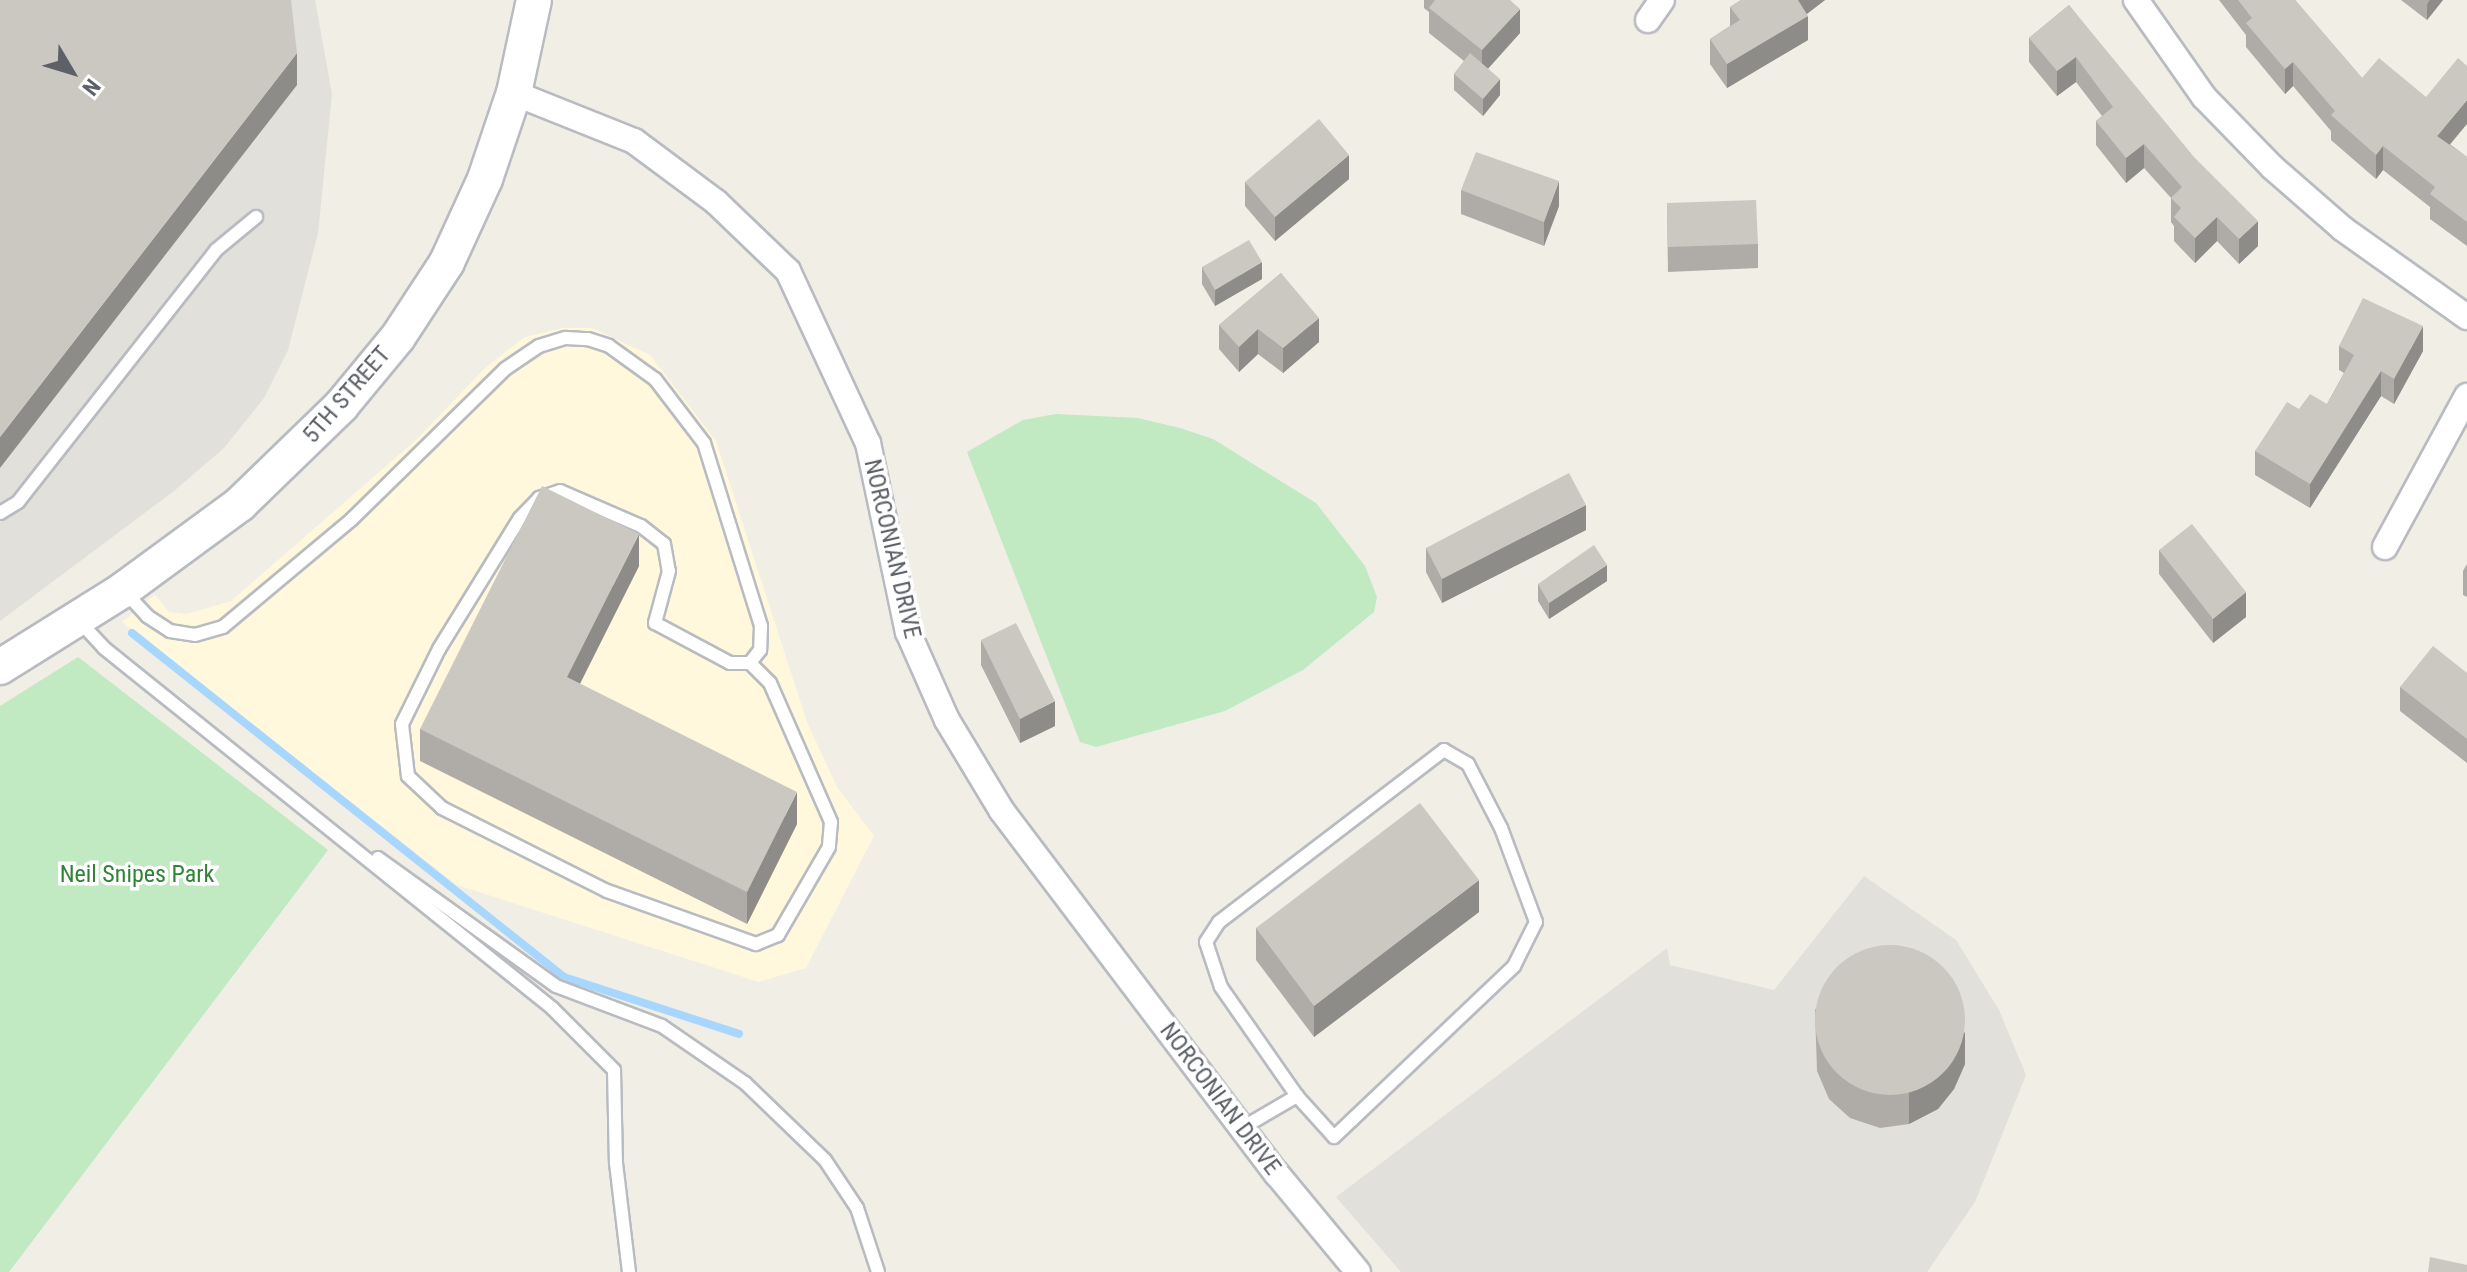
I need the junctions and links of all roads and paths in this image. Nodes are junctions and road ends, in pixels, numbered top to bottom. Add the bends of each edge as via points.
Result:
1 (534, 0) edge
2 (2136, 0) edge
3 (514, 93) junction
4 (256, 217) dead end
5 (2467, 317) edge
6 (2467, 396) edge
7 (0, 513) edge
8 (2385, 547) dead end
9 (123, 590) junction
10 (78, 619) junction
11 (750, 663) junction
12 (0, 667) edge
13 (350, 844) junction
14 (1297, 1096) junction
15 (1242, 1128) junction
16 (629, 1272) edge
17 (878, 1272) edge
18 (1358, 1272) edge

1 - 3 street, 5TH STREET
2 - 5 street via 2204,97 2272,167 2343,229
3 - 9 street, 5TH STREET via 485,179 447,262 398,337 292,458 240,504
3 - 15 street, NORCONIAN DRIVE via 634,141 716,202 788,271 868,443 908,632 947,720 1002,811
4 - 7 lane via 216,250 18,502
6 - 8 street
9 - 10 street, 5TH STREET
9 - 11 lane via 170,631 195,635 223,627 352,519 505,369 539,346 566,338 588,339 609,346 655,379 704,443 761,626 760,650
10 - 12 street, 5TH STREET
10 - 13 lane via 104,648
11 - 11 lane via 730,663 655,623 669,571 664,544 630,520 560,491 539,498 520,518 439,649 402,724 408,776 442,808 607,891 756,944 778,935 792,916 829,847 831,822 770,683
13 - 16 lane via 552,1008 614,1070 616,1163
13 - 17 lane via 397,869 556,986 662,1026 745,1083 825,1160 857,1208
14 - 14 lane via 1334,1137 1514,966 1536,922 1501,828 1468,764 1444,750 1219,922 1206,942 1221,987
14 - 15 lane
15 - 18 street, NORCONIAN DRIVE

